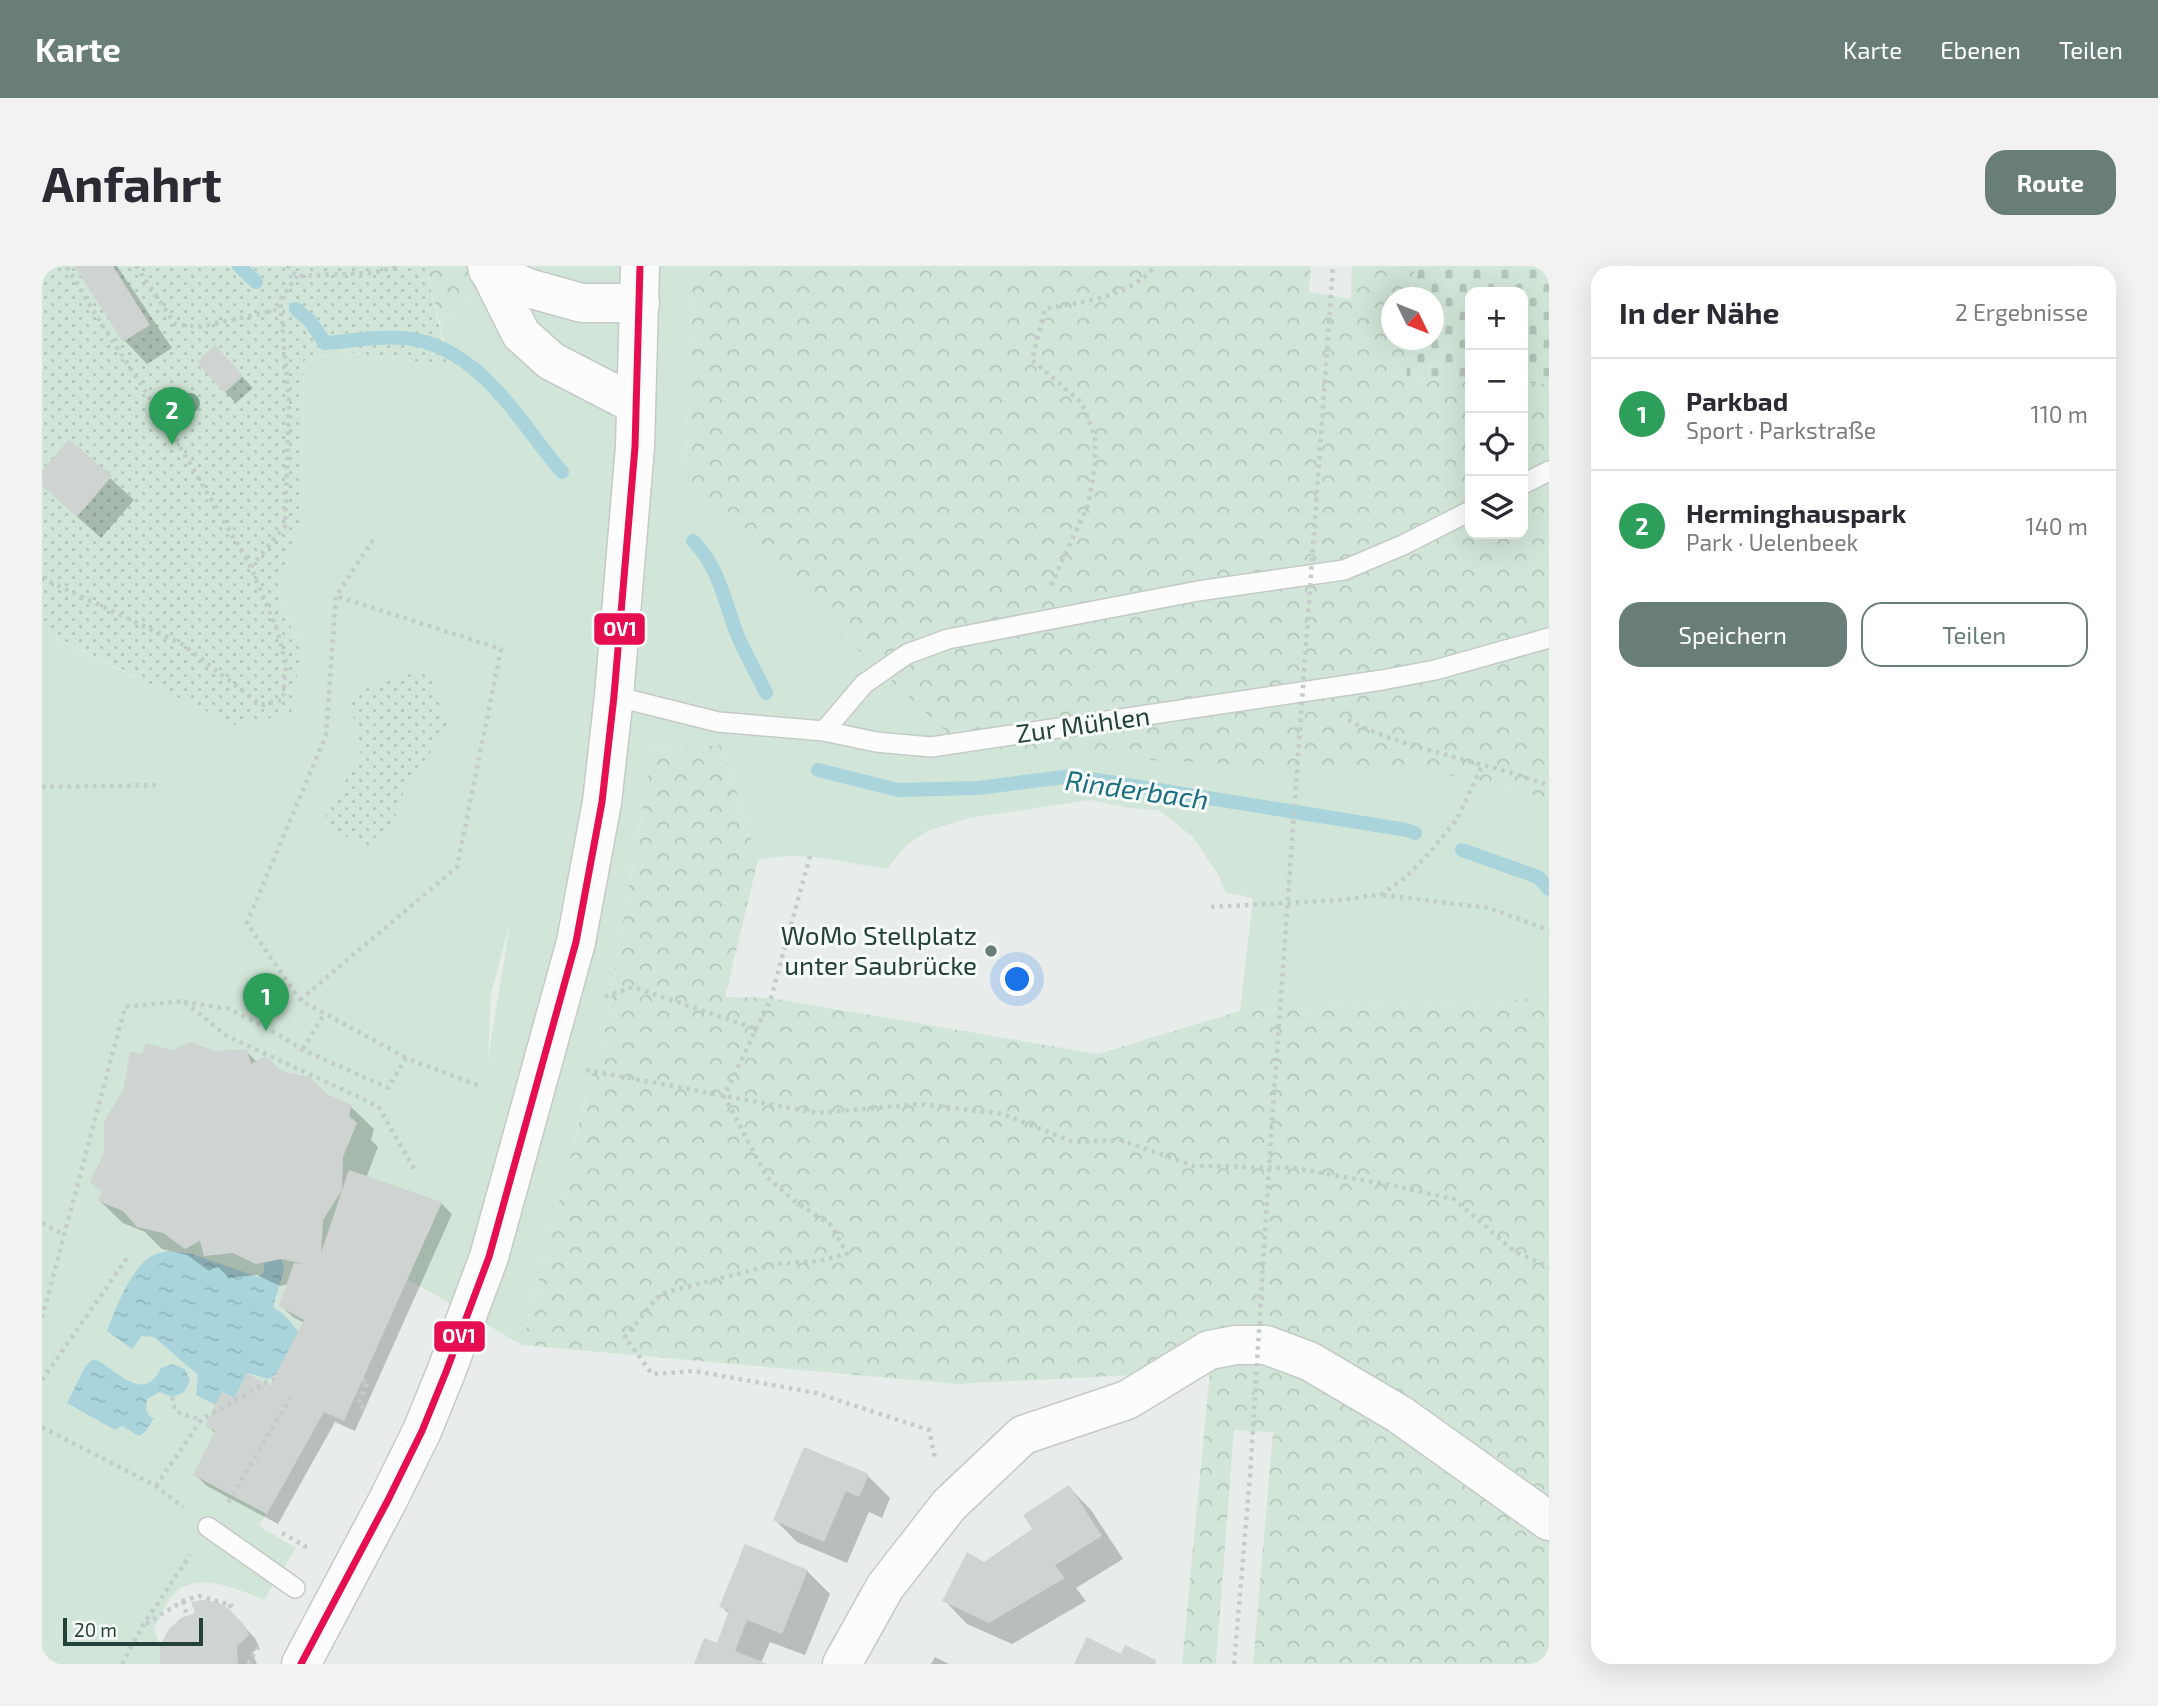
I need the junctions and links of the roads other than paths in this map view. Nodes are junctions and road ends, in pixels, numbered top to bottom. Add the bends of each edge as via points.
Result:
1 (488, 268) edge
2 (640, 285) edge
3 (636, 405) junction
4 (1549, 471) edge
5 (1528, 482) edge
6 (1465, 514) edge
7 (1549, 638) edge
8 (614, 696) junction
9 (824, 731) junction
10 (1549, 1521) edge
11 (208, 1527) road end
12 (295, 1588) dead end
13 (300, 1664) edge
14 (842, 1664) edge

1 - 2 street via 528,288 582,303
1 - 3 street via 521,334 551,361
2 - 3 street
3 - 8 street
4 - 5 lane
6 - 9 lane via 1344,570 1198,591 948,639 907,653 864,684
7 - 9 lane, Zur Mühlen via 1435,670 931,747
8 - 9 lane, Zur Mühlen via 718,722
8 - 13 street via 602,802 576,942 489,1257 422,1431
10 - 14 street via 1399,1414 1309,1361 1266,1345 1209,1350 1127,1400 1023,1435 949,1505 885,1587
11 - 12 lane

